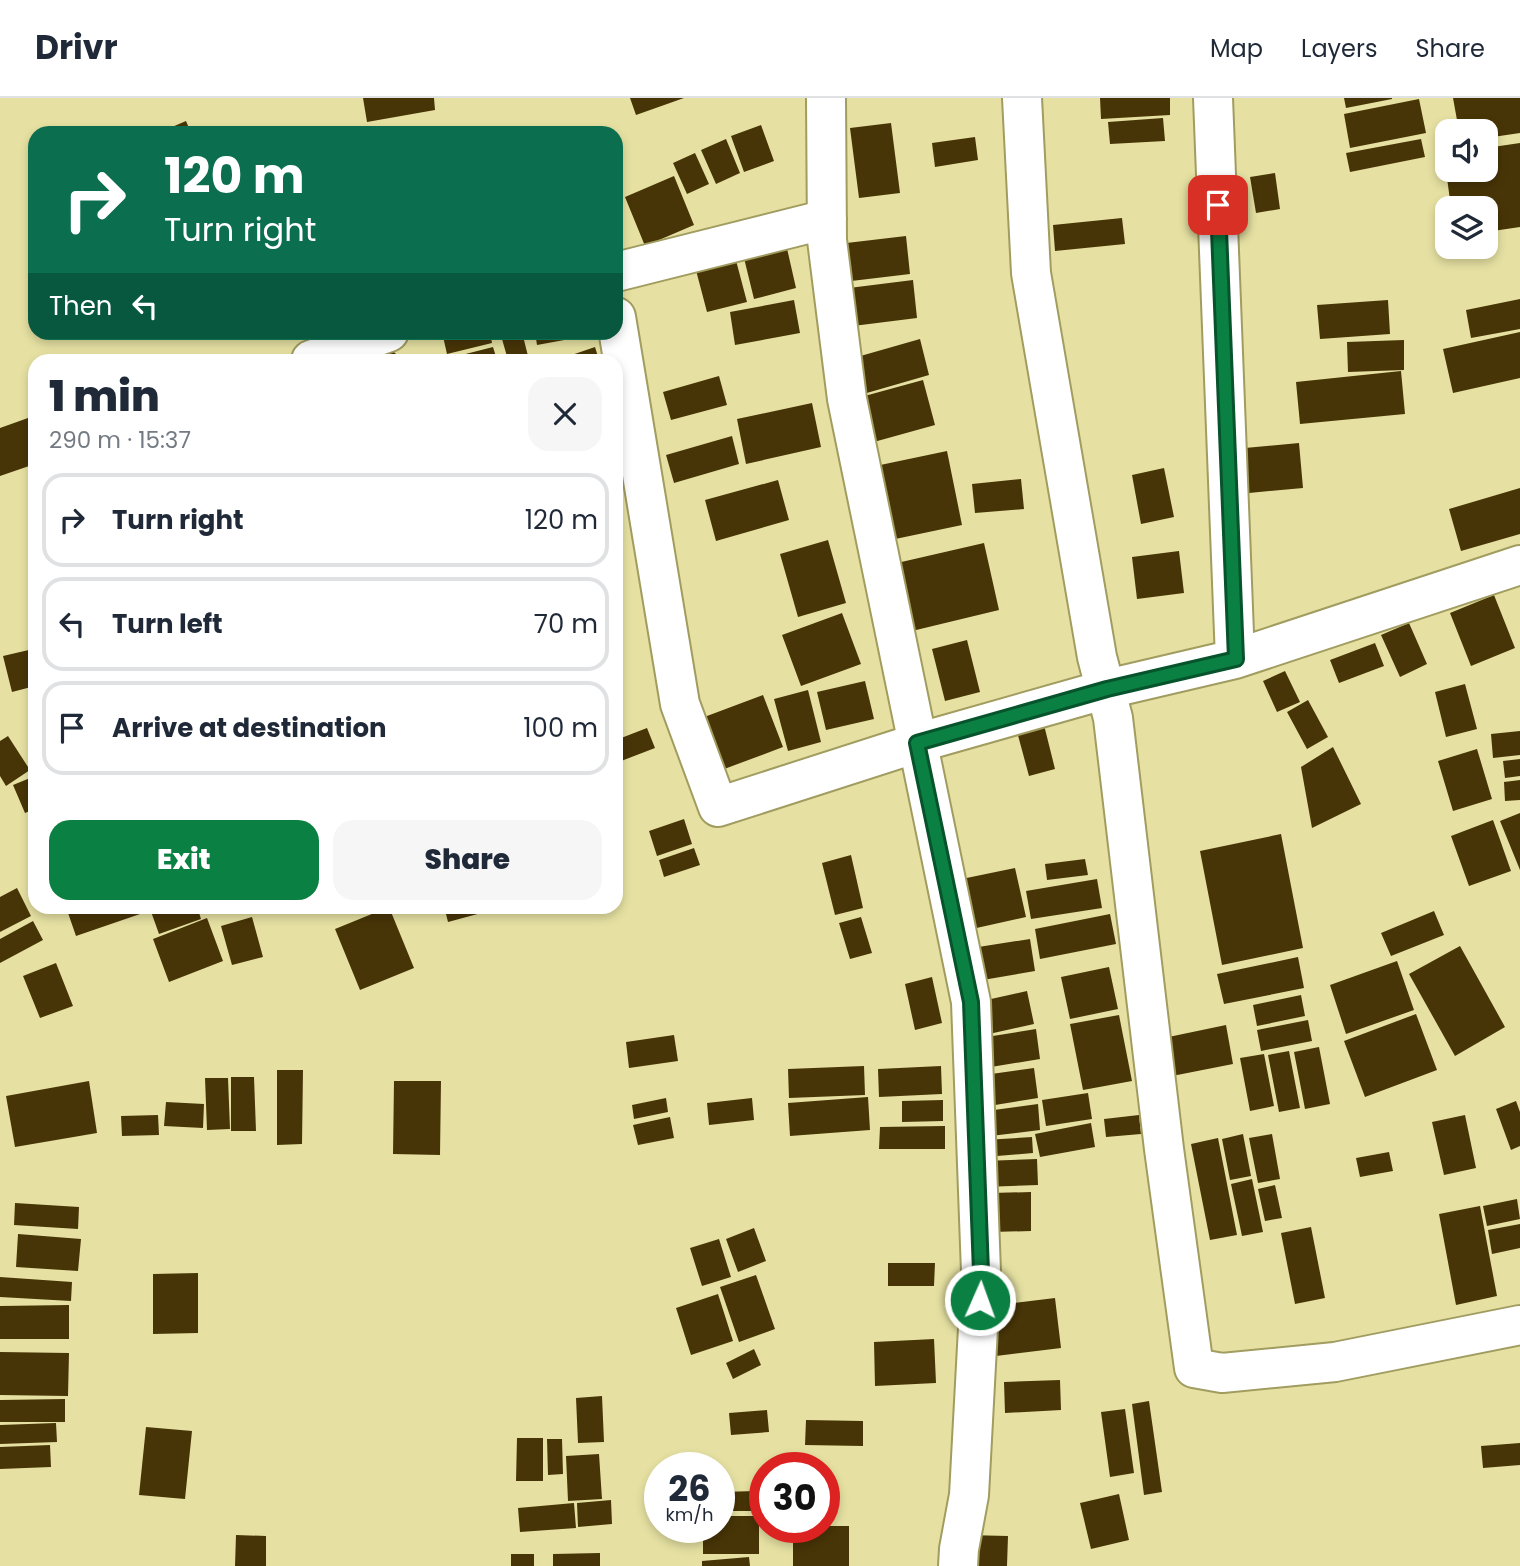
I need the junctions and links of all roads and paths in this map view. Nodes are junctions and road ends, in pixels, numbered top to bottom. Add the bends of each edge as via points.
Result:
1 (826, 98) edge
2 (1022, 98) edge
3 (1213, 98) edge
4 (827, 219) junction
5 (623, 270) edge
6 (367, 340) edge
7 (328, 354) edge
8 (623, 359) edge
9 (1520, 565) edge
10 (1236, 659) junction
11 (1107, 689) junction
12 (917, 743) junction
13 (1520, 1325) edge
14 (958, 1566) edge

1 - 4 street
2 - 11 street via 1031,273 1097,657
3 - 10 street
4 - 5 street
4 - 12 street via 847,398
6 - 7 street
8 - 12 street via 680,704 718,807
9 - 10 street
10 - 11 street
11 - 12 street
11 - 13 street via 1194,1368 1222,1373 1335,1362
12 - 14 street via 971,1002 981,1272 969,1495

